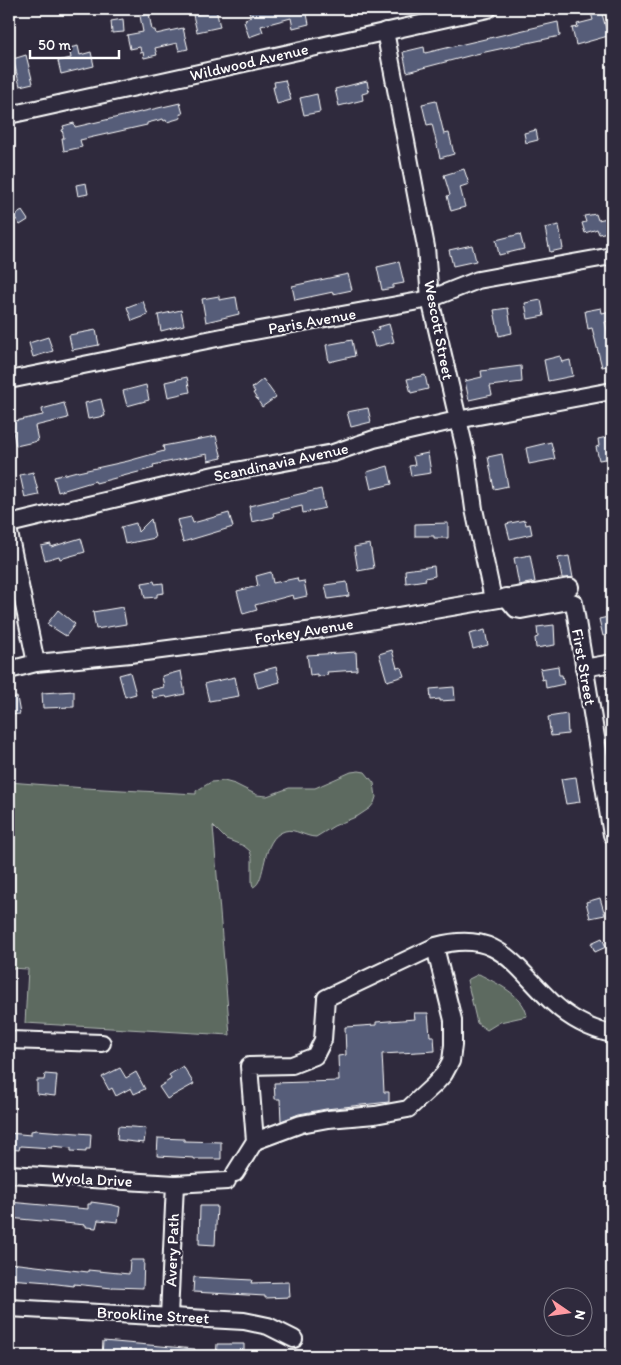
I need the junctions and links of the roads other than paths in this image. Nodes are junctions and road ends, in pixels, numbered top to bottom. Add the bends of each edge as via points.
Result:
1 (488, 9) edge
2 (385, 31) junction
3 (9, 115) edge
4 (612, 256) edge
5 (430, 299) junction
6 (9, 380) edge
7 (612, 391) edge
8 (457, 420) junction
9 (9, 524) edge
10 (9, 533) edge
11 (570, 587) dead end
12 (499, 598) junction
13 (36, 663) junction
14 (612, 663) edge
15 (584, 668) junction
16 (9, 670) edge
17 (612, 835) edge
18 (435, 947) junction
19 (612, 1034) edge
20 (9, 1040) edge
21 (102, 1044) dead end
22 (255, 1141) junction
23 (9, 1174) edge
24 (175, 1184) junction
25 (9, 1308) edge
26 (170, 1316) junction
27 (294, 1339) dead end

1 - 2 street, Wildwood Avenue
2 - 3 street, Wildwood Avenue
2 - 5 street, Wescott Street via 426,247
4 - 5 street, Paris Avenue via 478,280
5 - 6 street, Paris Avenue
5 - 8 street, Wescott Street
7 - 8 street, Scandinavia Avenue
8 - 9 street, Scandinavia Avenue via 374,439 333,454 214,476
8 - 12 street, Wescott Street via 467,458 474,509
10 - 13 street
11 - 12 street, Forkey Avenue
12 - 13 street, Forkey Avenue via 247,640
12 - 15 street, First Street via 521,610 569,601 574,603
13 - 16 street, Forkey Avenue
14 - 15 street
15 - 17 street, First Street
18 - 19 street via 466,941 497,950 568,1015 586,1026
18 - 22 street via 326,998 323,1040 315,1056 292,1065 249,1066
18 - 22 street via 452,1020 453,1045 451,1060 434,1085 408,1109 328,1118
20 - 21 street
22 - 24 street, Wyola Drive via 231,1177
23 - 24 street, Wyola Drive
24 - 26 street, Avery Path
25 - 26 street, Brookline Street
26 - 27 street, Brookline Street via 244,1321 268,1326

